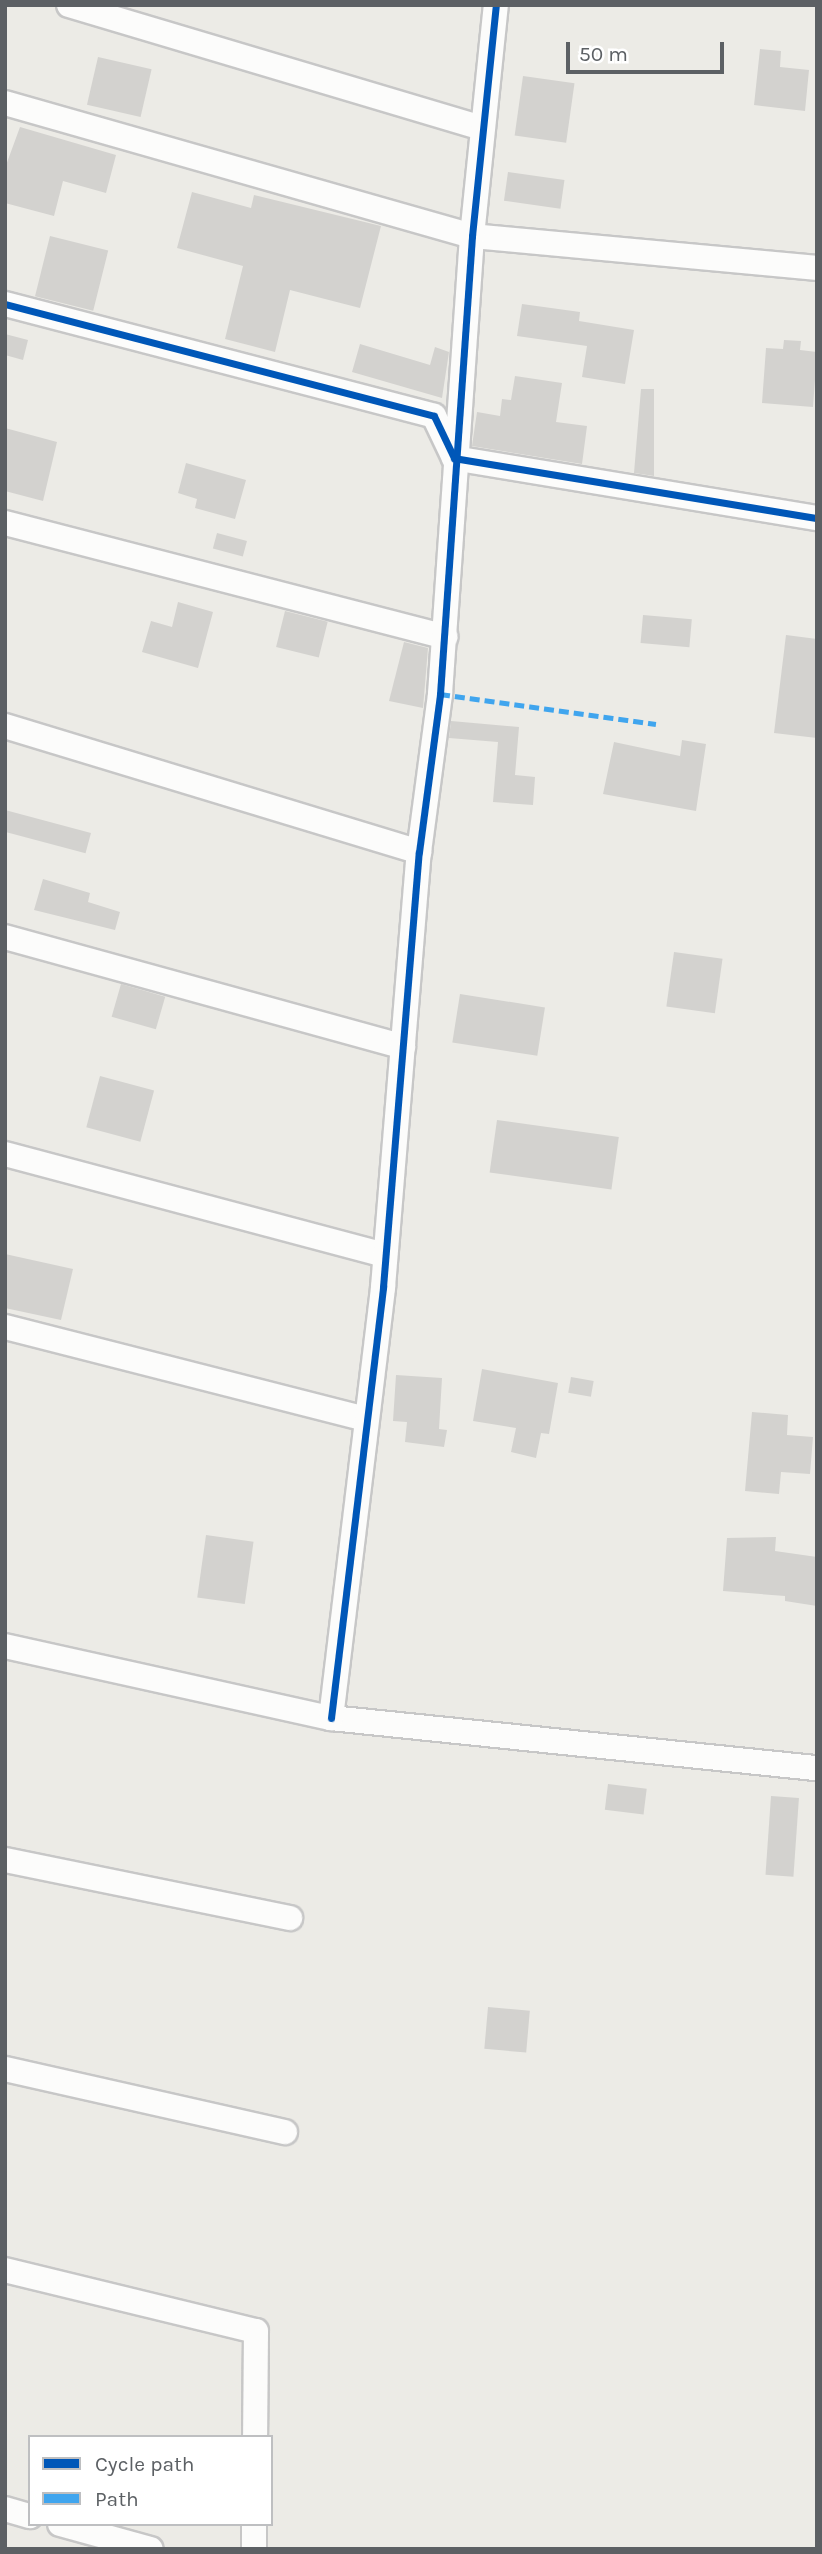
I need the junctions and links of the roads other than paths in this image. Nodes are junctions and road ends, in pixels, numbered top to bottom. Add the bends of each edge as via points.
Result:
1 (69, 5) edge
2 (496, 5) edge
3 (5, 103) edge
4 (481, 128) junction
5 (472, 236) junction
6 (817, 268) edge
7 (5, 304) edge
8 (454, 457) junction
9 (817, 518) edge
10 (5, 523) edge
11 (445, 637) junction
12 (5, 726) edge
13 (419, 852) junction
14 (5, 937) edge
15 (403, 1047) junction
16 (5, 1154) edge
17 (385, 1255) junction
18 (5, 1327) edge
19 (366, 1419) junction
20 (5, 1646) edge
21 (331, 1718) junction
22 (817, 1768) edge
23 (5, 1860) edge
24 (290, 1919) dead end
25 (5, 2069) edge
26 (285, 2132) dead end
27 (5, 2270) edge
28 (255, 2435) edge
29 (5, 2509) edge
30 (28, 2515) edge
31 (67, 2526) edge
32 (254, 2526) edge
33 (151, 2549) edge
34 (254, 2549) edge

1 - 4 street
2 - 4 street
3 - 5 street
4 - 5 street
5 - 6 street
5 - 8 street
7 - 8 street via 434,416
8 - 9 street
8 - 11 street
10 - 11 street
11 - 13 street
12 - 13 street
13 - 15 street
14 - 15 street
15 - 17 street
16 - 17 street
17 - 19 street
18 - 19 street
19 - 21 street
20 - 21 street
21 - 22 street
23 - 24 street
25 - 26 street
27 - 28 street via 257,2331
29 - 30 street
31 - 33 street
32 - 34 street

